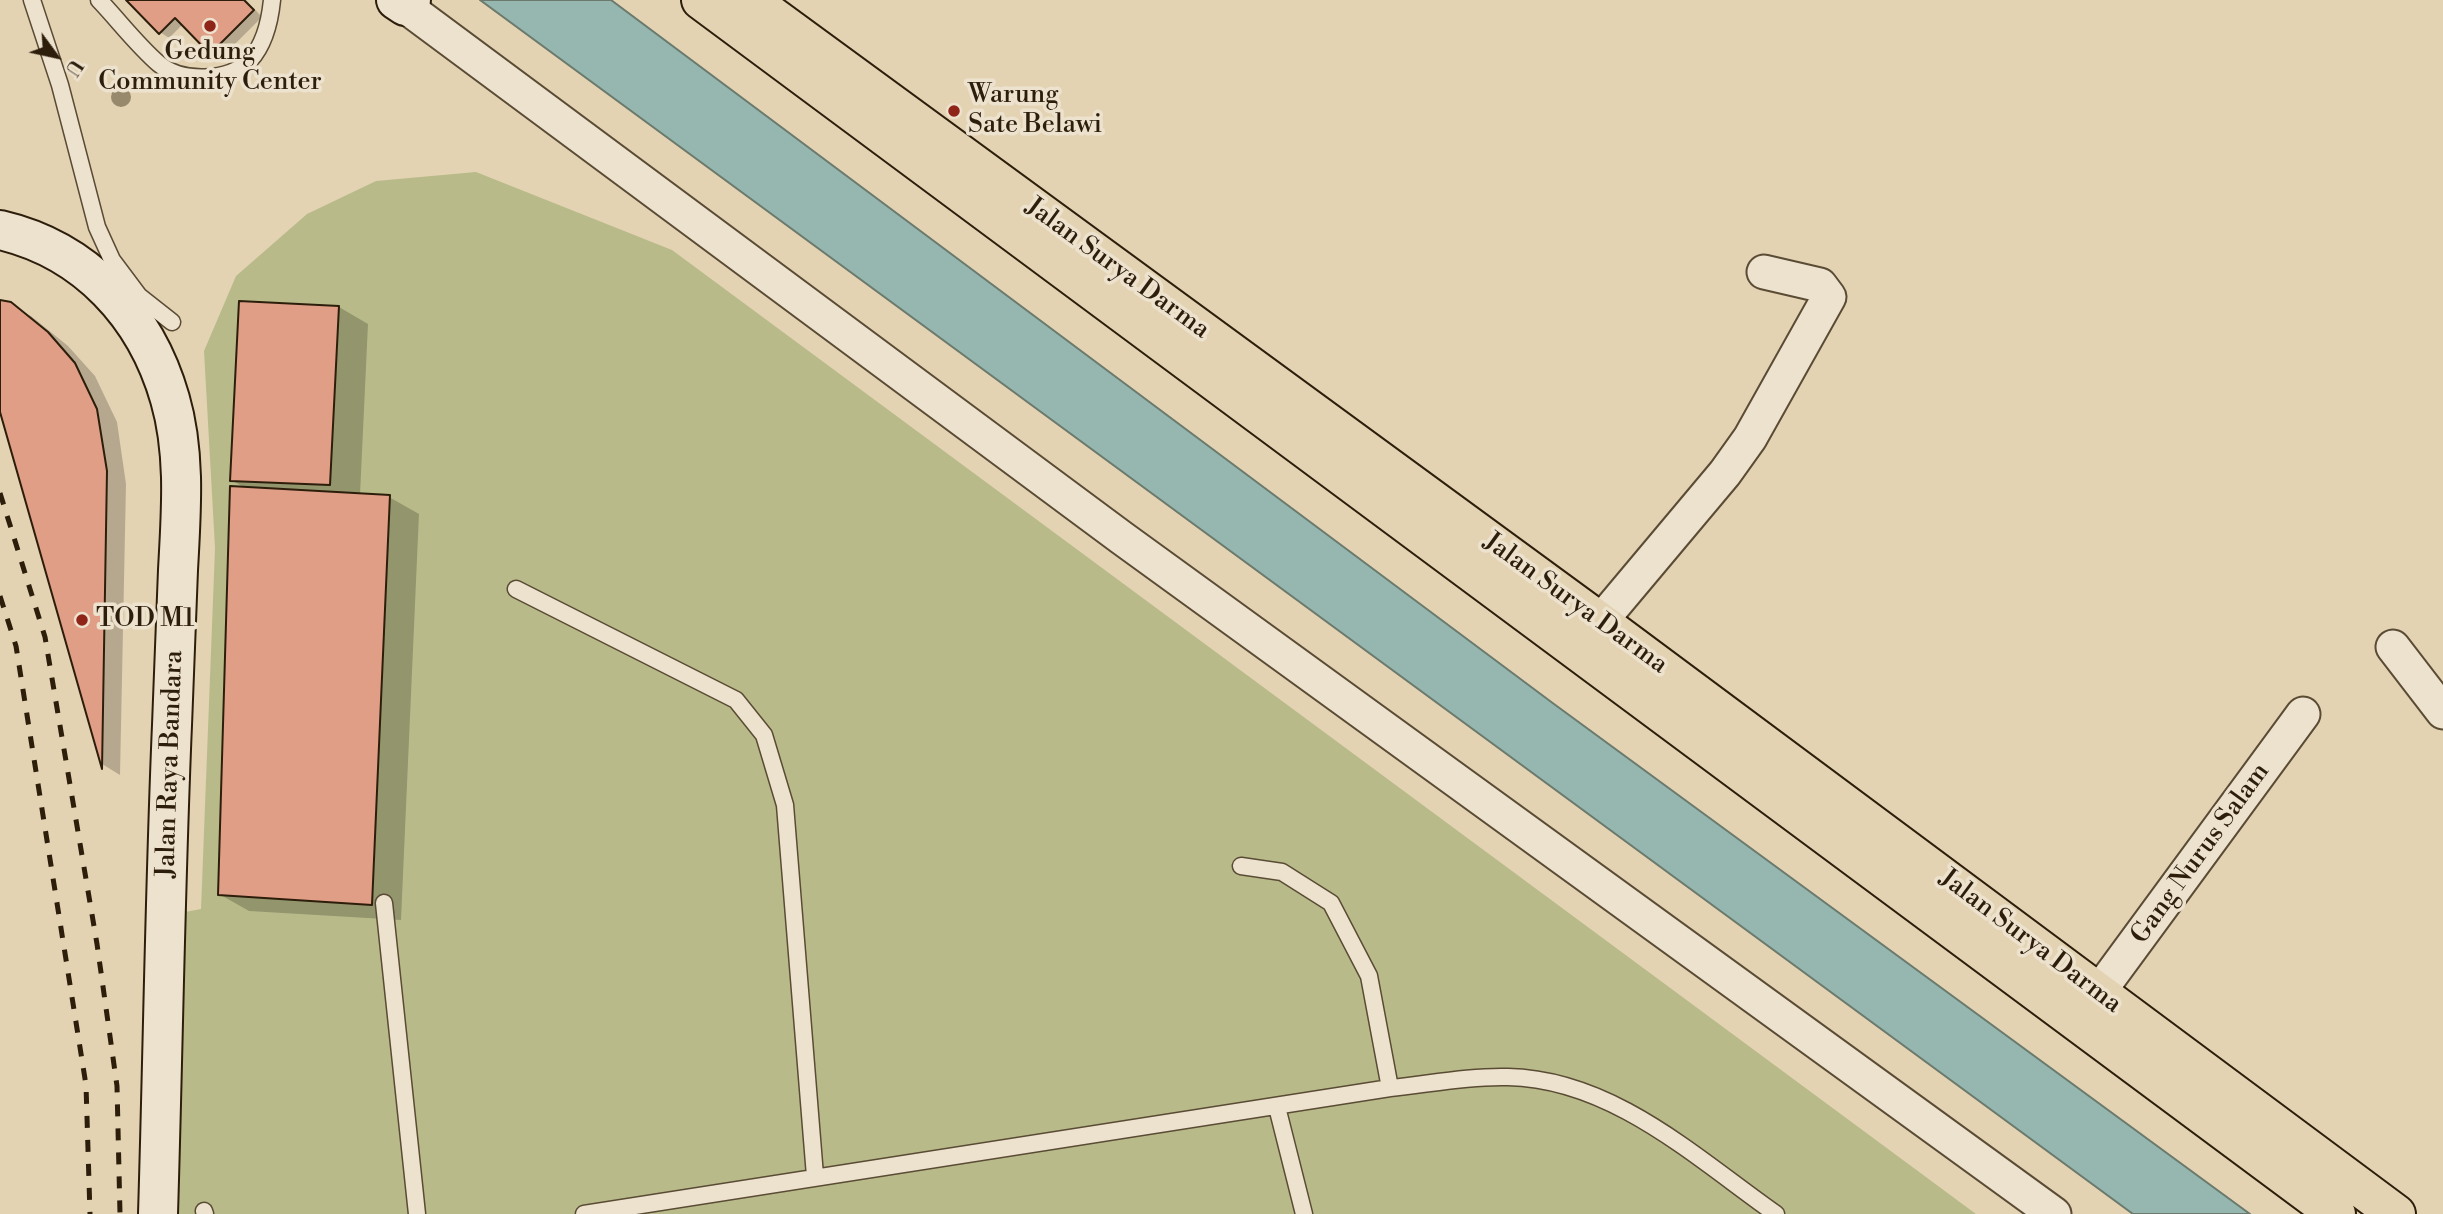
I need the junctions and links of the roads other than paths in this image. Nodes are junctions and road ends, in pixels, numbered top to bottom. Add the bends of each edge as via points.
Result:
1 (32, 0) edge
2 (99, 0) edge
3 (272, 0) edge
4 (701, 0) edge
5 (750, 0) edge
6 (404, 2) edge
7 (0, 230) edge
8 (1764, 272) dead end
9 (172, 322) dead end
10 (516, 589) dead end
11 (1600, 622) junction
12 (2393, 647) dead end
13 (2443, 712) edge
14 (2302, 713) dead end
15 (1241, 866) dead end
16 (384, 903) dead end
17 (2098, 993) junction
18 (1390, 1088) junction
19 (1278, 1107) junction
20 (815, 1176) junction
21 (158, 1214) edge
22 (417, 1214) edge
23 (584, 1214) edge
24 (1304, 1214) edge
25 (1776, 1214) edge
26 (2054, 1214) edge
27 (2336, 1214) edge
28 (2396, 1214) edge

1 - 9 lane via 60,85 97,227 112,260 139,296
2 - 3 lane via 161,66 193,78 230,74 250,60 270,22
4 - 27 main road, Jalan Surya Darma
5 - 11 main road, Jalan Surya Darma
6 - 26 street via 1122,538
7 - 21 street, Jalan Raya Bandara via 62,253 112,292 146,342 170,399 182,498
8 - 11 street via 1820,285 1829,297 1750,438
10 - 20 lane via 736,700 764,735 785,805
11 - 17 main road, Jalan Surya Darma
12 - 13 street
14 - 17 street, Gang Nurus Salam
15 - 18 lane via 1282,872 1331,903 1369,976
16 - 22 lane
17 - 28 main road, Jalan Surya Darma
18 - 19 lane
18 - 25 lane via 1498,1077 1563,1084 1605,1098 1645,1122
19 - 20 lane
19 - 24 lane
20 - 23 lane

